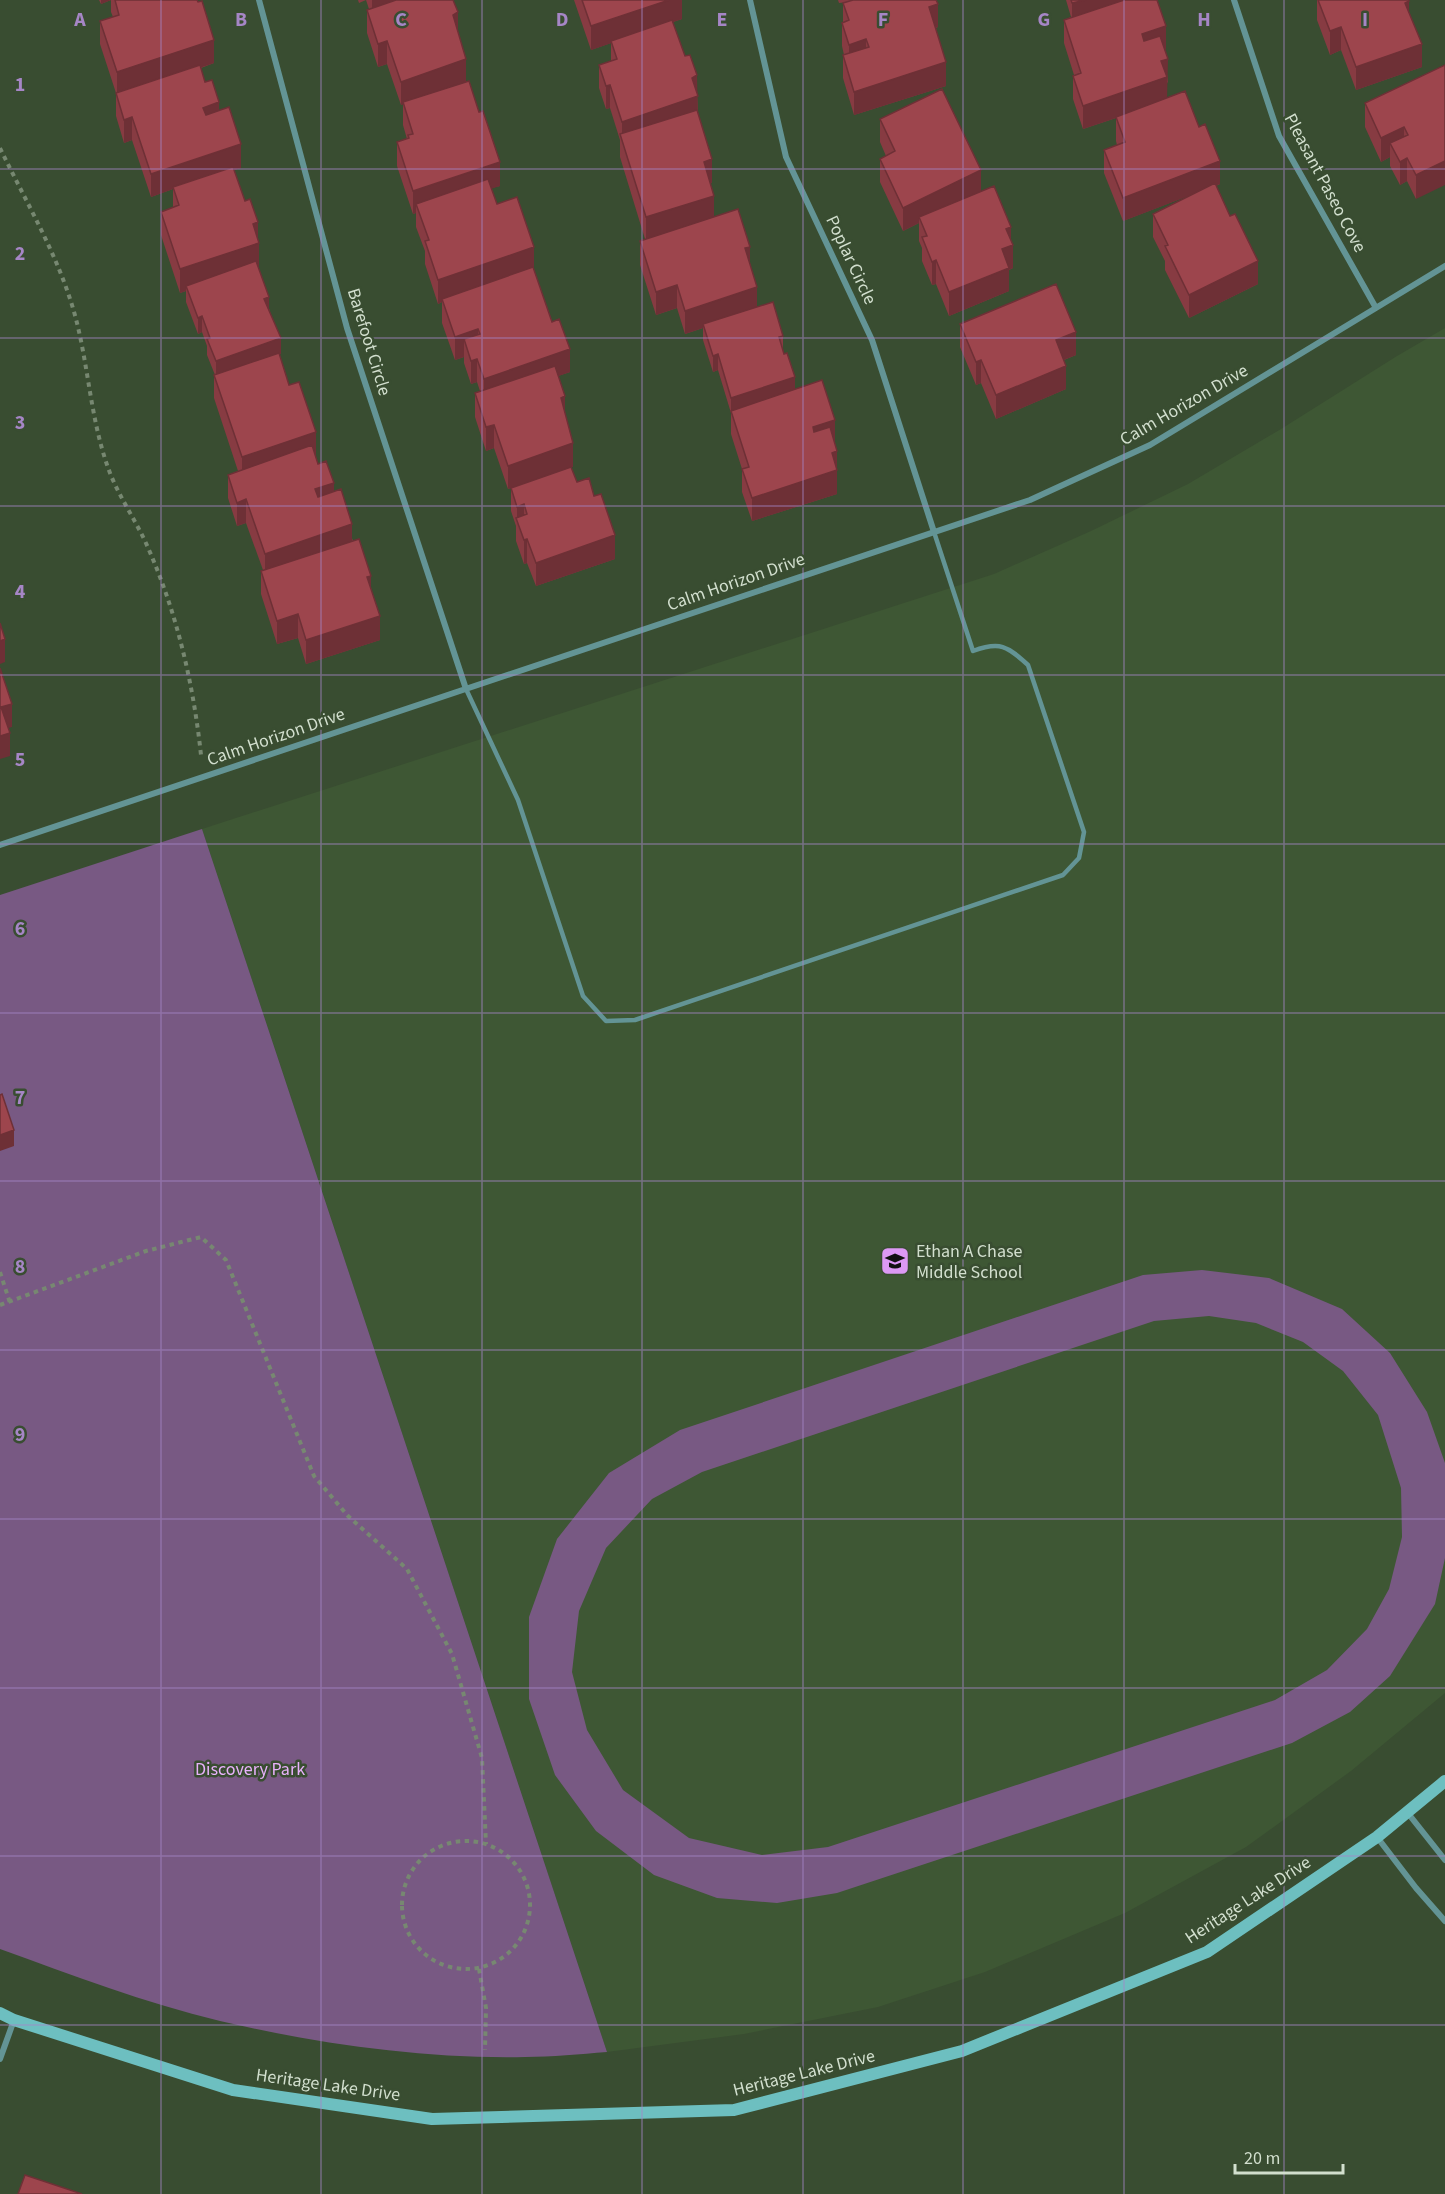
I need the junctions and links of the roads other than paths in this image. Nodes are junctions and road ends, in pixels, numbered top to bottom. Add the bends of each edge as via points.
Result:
1 (259, 0) edge
2 (750, 0) edge
3 (1234, 0) edge
4 (1445, 266) edge
5 (1376, 308) junction
6 (934, 532) junction
7 (466, 689) junction
8 (0, 845) edge
9 (1445, 1781) edge
10 (1407, 1812) junction
11 (1377, 1837) junction
12 (1445, 1860) edge
13 (1445, 1921) edge
14 (0, 2013) edge
15 (14, 2020) junction
16 (0, 2059) edge

1 - 7 street, Barefoot Circle via 347,328
2 - 6 street, Poplar Circle via 786,157 872,340
3 - 5 street, Pleasant Paseo Cove via 1279,136
4 - 5 street, Calm Horizon Drive
5 - 6 street, Calm Horizon Drive via 1150,445 1030,500
6 - 7 street, Calm Horizon Drive
6 - 7 lane via 973,651 990,645 1009,648 1028,665 1084,832 1079,858 1063,875 635,1020 606,1021 583,996 519,801
7 - 8 street, Calm Horizon Drive
9 - 10 street, Heritage Lake Drive
10 - 11 street, Heritage Lake Drive
10 - 12 street
11 - 13 street
11 - 15 street, Heritage Lake Drive via 1207,1952 962,2051 734,2110 432,2119 233,2090
14 - 15 street, Heritage Lake Drive
15 - 16 street

